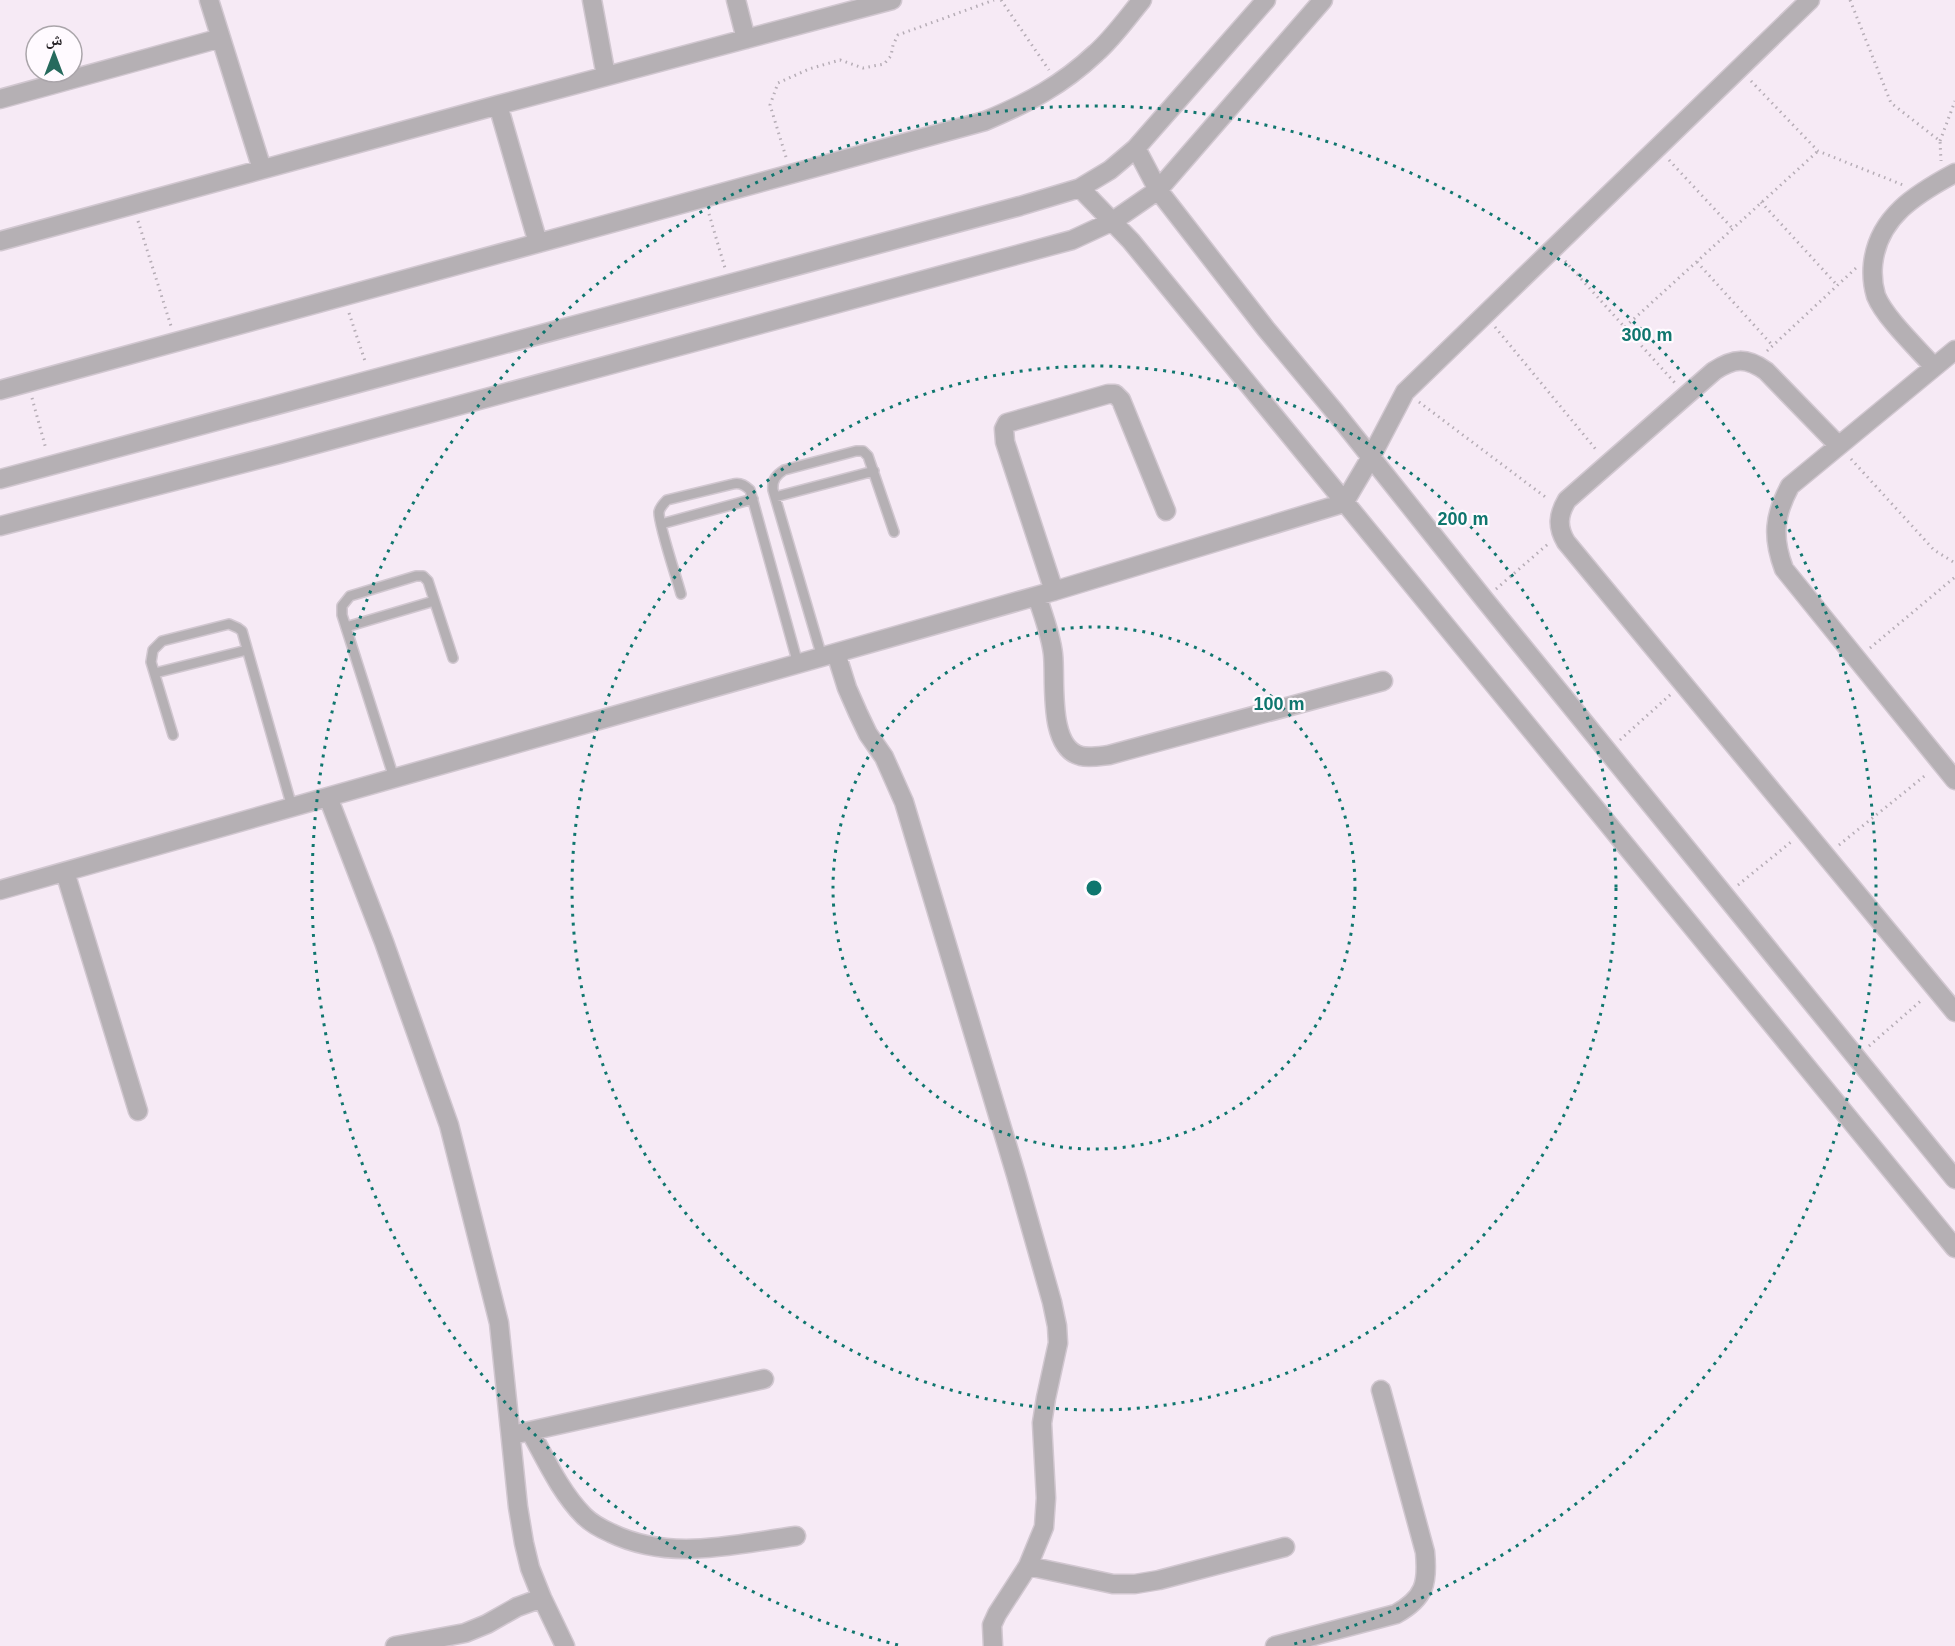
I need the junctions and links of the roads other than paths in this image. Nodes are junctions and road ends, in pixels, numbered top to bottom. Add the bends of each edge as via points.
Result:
1 (209, 0) edge
2 (592, 0) edge
3 (736, 0) edge
4 (892, 0) edge
5 (1142, 0) edge
6 (1266, 0) edge
7 (1323, 0) edge
8 (1810, 0) edge
9 (221, 38) junction
10 (746, 39) junction
11 (606, 76) junction
12 (0, 99) edge
13 (498, 105) junction
14 (1136, 148) junction
15 (262, 169) junction
16 (1949, 177) edge
17 (1080, 188) junction
18 (1158, 190) junction
19 (1113, 221) junction
20 (0, 241) edge
21 (538, 243) junction
22 (1955, 350) edge
23 (1934, 367) junction
24 (0, 390) edge
25 (1838, 445) junction
26 (1371, 457) junction
27 (874, 471) junction
28 (0, 479) edge
29 (775, 497) junction
30 (753, 500) junction
31 (1344, 503) junction
32 (1166, 511) dead end
33 (661, 524) junction
34 (0, 526) edge
35 (894, 532) dead end
36 (681, 594) dead end
37 (1045, 594) junction
38 (435, 601) junction
39 (346, 627) junction
40 (247, 650) junction
41 (829, 655) junction
42 (453, 658) dead end
43 (798, 664) junction
44 (155, 674) junction
45 (1383, 681) dead end
46 (173, 735) dead end
47 (394, 778) junction
48 (1955, 780) edge
49 (328, 797) junction
50 (292, 807) junction
51 (65, 872) junction
52 (0, 890) edge
53 (1955, 1012) edge
54 (138, 1111) dead end
55 (1955, 1179) edge
56 (1955, 1248) edge
57 (764, 1379) dead end
58 (1381, 1390) dead end
59 (530, 1431) junction
60 (511, 1436) junction
61 (796, 1536) dead end
62 (1285, 1546) dead end
63 (1028, 1566) junction
64 (542, 1598) junction
65 (395, 1646) edge
66 (565, 1646) edge
67 (993, 1646) edge
68 (1275, 1646) edge

1 - 9 street
2 - 11 street
3 - 10 street
4 - 10 street
5 - 21 street via 1097,52 1059,84 1024,105 985,121
6 - 14 street
7 - 18 street
8 - 26 street via 1405,392
9 - 12 street
9 - 15 street
10 - 11 street
11 - 13 street
13 - 15 street
13 - 21 street
14 - 17 street
14 - 18 street
15 - 20 street
16 - 23 street via 1899,210 1884,229 1875,250 1872,273 1876,296 1889,316
17 - 19 street
17 - 28 street
18 - 19 street
18 - 26 street
19 - 31 street
19 - 34 street via 1072,240
21 - 24 street
22 - 23 street
23 - 25 street
25 - 48 street via 1790,486 1777,518 1778,553 1784,569
25 - 53 street via 1766,371 1740,360 1726,363 1567,500 1561,510 1560,532
26 - 31 street
26 - 55 street
27 - 29 lane
27 - 29 lane via 863,451 836,456 776,475 772,485
27 - 35 lane
29 - 41 lane
30 - 33 lane
30 - 33 lane via 750,490 737,483 667,500 659,511
30 - 43 lane
31 - 37 street
31 - 56 street
32 - 37 street via 1121,400 1115,394 1007,423 1005,442
33 - 36 lane
37 - 41 street
37 - 45 street via 1053,652 1053,695 1061,735 1065,745 1081,756 1119,753
38 - 39 lane
38 - 39 lane via 426,578 416,576 350,596 341,610
38 - 42 lane
39 - 47 lane
40 - 44 lane
40 - 44 lane via 242,631 229,624 162,640 153,650
40 - 50 lane
41 - 43 street
41 - 63 street via 904,802 1058,1326 1042,1423 1044,1527
43 - 47 street
44 - 46 lane
47 - 49 street
49 - 50 street
49 - 60 street via 449,1125 499,1323
50 - 51 street
51 - 52 street
51 - 54 street
57 - 59 street
58 - 68 street via 1425,1552 1427,1574 1423,1591 1412,1605 1396,1614
59 - 60 street
59 - 61 street via 565,1493 585,1517 623,1539 672,1550
60 - 64 street via 524,1543
62 - 63 street via 1135,1584 1113,1584
63 - 67 street via 996,1614 992,1624
64 - 65 street via 465,1633
64 - 66 street

